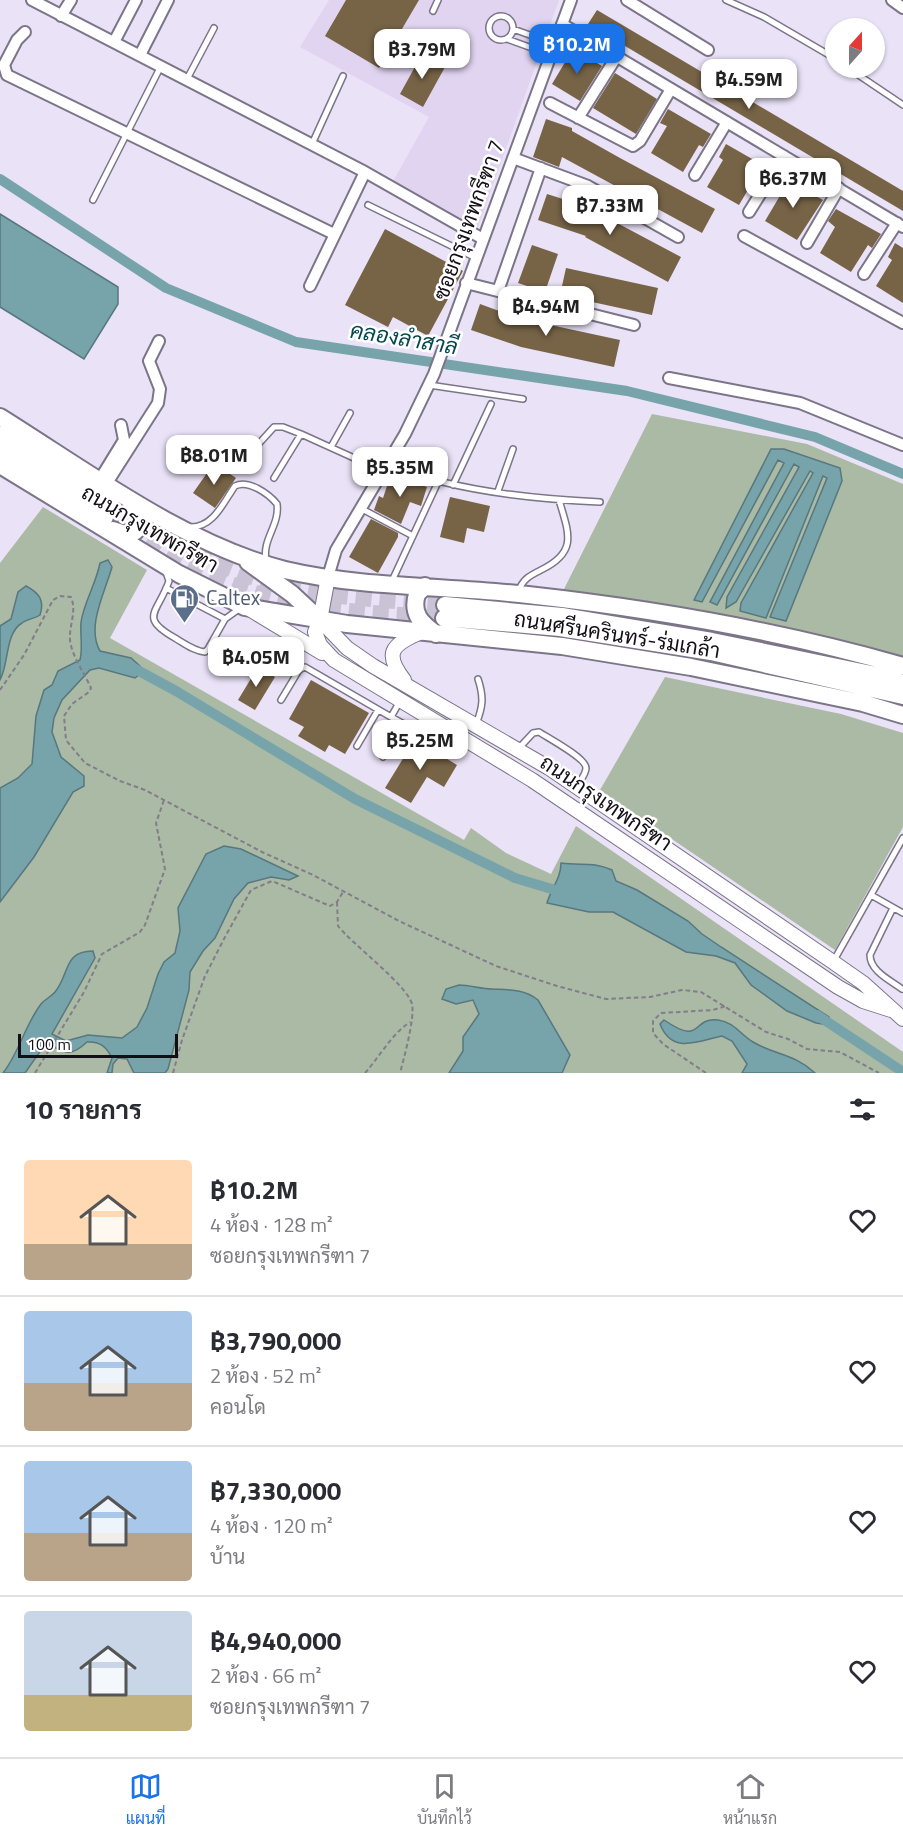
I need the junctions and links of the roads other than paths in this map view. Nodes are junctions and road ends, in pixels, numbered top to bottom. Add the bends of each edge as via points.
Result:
1 (32, 0) edge
2 (71, 0) edge
3 (136, 0) edge
4 (168, 0) edge
5 (438, 0) edge
6 (571, 0) edge
7 (627, 0) edge
8 (726, 0) edge
9 (892, 0) edge
10 (903, 8) edge
11 (433, 11) dead end
12 (61, 16) junction
13 (562, 24) junction
14 (214, 28) dead end
15 (513, 29) junction
16 (25, 32) dead end
17 (507, 39) junction
18 (114, 42) junction
19 (553, 50) junction
20 (708, 50) dead end
21 (825, 53) edge
22 (140, 55) junction
23 (616, 56) junction
24 (161, 66) junction
25 (343, 76) dead end
26 (863, 78) edge
27 (187, 80) junction
28 (671, 89) junction
29 (550, 103) dead end
30 (903, 105) edge
31 (578, 118) junction
32 (727, 122) junction
33 (127, 134) junction
34 (312, 144) junction
35 (784, 156) junction
36 (513, 158) junction
37 (541, 168) junction
38 (364, 172) junction
39 (695, 175) dead end
40 (839, 188) junction
41 (93, 200) dead end
42 (368, 205) dead end
43 (749, 212) dead end
44 (900, 225) edge
45 (334, 234) junction
46 (744, 236) dead end
47 (678, 237) dead end
48 (483, 239) junction
49 (807, 243) dead end
50 (476, 258) junction
51 (864, 274) dead end
52 (466, 283) junction
53 (310, 286) dead end
54 (498, 291) junction
55 (903, 322) edge
56 (634, 325) dead end
57 (159, 341) dead end
58 (669, 378) dead end
59 (429, 385) junction
60 (523, 399) dead end
61 (491, 404) dead end
62 (350, 413) dead end
63 (0, 417) edge
64 (121, 425) dead end
65 (301, 434) junction
66 (0, 435) edge
67 (903, 445) edge
68 (331, 447) junction
69 (513, 449) dead end
70 (253, 450) dead end
71 (0, 452) edge
72 (386, 464) junction
73 (0, 465) edge
74 (380, 475) junction
75 (274, 478) dead end
76 (438, 482) junction
77 (453, 484) junction
78 (109, 485) junction
79 (498, 491) junction
80 (559, 500) junction
81 (600, 502) dead end
82 (361, 508) junction
83 (105, 516) junction
84 (171, 523) junction
85 (413, 536) junction
86 (236, 552) junction
87 (156, 560) junction
88 (266, 563) junction
89 (328, 577) junction
90 (391, 584) junction
91 (425, 586) junction
92 (166, 588) junction
93 (516, 594) junction
94 (244, 606) junction
95 (225, 619) junction
96 (320, 620) junction
97 (419, 633) junction
98 (437, 634) junction
99 (334, 660) junction
100 (903, 666) edge
101 (478, 679) dead end
102 (903, 683) edge
103 (410, 688) junction
104 (903, 696) edge
105 (281, 700) dead end
106 (400, 701) junction
107 (378, 710) junction
108 (903, 715) edge
109 (391, 717) junction
110 (403, 724) junction
111 (476, 724) junction
112 (357, 746) dead end
113 (518, 748) junction
114 (452, 750) dead end
115 (383, 757) dead end
116 (577, 788) junction
117 (599, 803) junction
118 (590, 819) junction
119 (903, 838) edge
120 (871, 895) junction
121 (893, 908) junction
122 (903, 913) edge
123 (833, 962) junction
124 (902, 989) edge
125 (900, 1016) edge

1 - 12 street
2 - 12 street
3 - 18 street
4 - 22 street
5 - 11 lane
6 - 13 street, ซอยกรุงเทพกรีฑา 7
7 - 20 street
8 - 21 lane
9 - 10 street
12 - 18 street
13 - 19 street, ซอยกรุงเทพกรีฑา 7
13 - 23 street
14 - 27 lane
15 - 17 lane
15 - 17 lane via 511,21 504,17 491,22 489,30 493,37
15 - 19 lane
16 - 33 street via 4,65 7,75
17 - 19 lane
18 - 22 street
19 - 36 street, ซอยกรุงเทพกรีฑา 7
22 - 24 street
23 - 28 street
23 - 31 street
24 - 27 street
24 - 33 lane
25 - 34 lane
26 - 30 lane
27 - 34 street
28 - 31 street via 640,141 633,146
28 - 32 street
29 - 31 street
32 - 35 street
32 - 39 street
33 - 41 lane
33 - 45 street
34 - 38 street
35 - 40 street
35 - 43 street
36 - 37 street
36 - 48 street, ซอยกรุงเทพกรีฑา 7
37 - 47 street via 588,186
37 - 54 street
38 - 45 street
38 - 48 street
40 - 44 street
40 - 49 street
42 - 50 lane
44 - 51 street
45 - 53 street
46 - 55 street
48 - 50 street, ซอยกรุงเทพกรีฑา 7
50 - 52 street, ซอยกรุงเทพกรีฑา 7
52 - 54 street
52 - 59 street, ซอยกรุงเทพกรีฑา 7
54 - 56 street
57 - 78 street via 149,361 159,389 158,403
58 - 67 street via 800,403
59 - 60 lane
59 - 72 street, ซอยกรุงเทพกรีฑา 7
61 - 77 lane
62 - 68 lane
63 - 78 main road, ถนนกรุงเทพกรีฑา
64 - 78 street via 124,440
65 - 68 lane
65 - 70 lane via 274,427
65 - 75 lane
66 - 83 main road, ถนนกรุงเทพกรีฑา
68 - 74 lane
69 - 79 lane
71 - 83 main road, ถนนกรุงเทพกรีฑา
72 - 74 street, ซอยกรุงเทพกรีฑา 7
72 - 76 lane
73 - 83 main road, ถนนกรุงเทพกรีฑา
74 - 82 street, ซอยกรุงเทพกรีฑา 7
76 - 77 lane
76 - 85 lane
77 - 79 lane
78 - 83 main road via 142,513 139,528 128,535
78 - 84 main road, ถนนกรุงเทพกรีฑา
79 - 80 lane
80 - 81 lane
80 - 93 lane via 567,528 566,552 525,579
82 - 85 lane
82 - 89 street, ซอยกรุงเทพกรีฑา 7 via 336,550
83 - 87 main road, ถนนกรุงเทพกรีฑา
84 - 86 main road, ถนนกรุงเทพกรีฑา
84 - 88 lane via 204,525 211,521 234,486 250,485 277,504 278,515 264,548
85 - 90 lane
86 - 88 main road, ถนนกรุงเทพกรีฑา
86 - 96 main road
87 - 92 lane via 168,576
87 - 94 main road, ถนนกรุงเทพกรีฑา
88 - 89 main road, ถนนกรุงเทพกรีฑา
89 - 90 main road, ถนนศรีนครินทร์-ร่มเกล้า
89 - 96 main road, ถนนกรุงเทพกรีฑา
90 - 91 main road, ถนนศรีนครินทร์-ร่มเกล้า
91 - 93 main road, ถนนศรีนครินทร์-ร่มเกล้า
91 - 98 main road via 417,594 415,612
92 - 95 lane
92 - 95 lane via 154,615 156,626 196,651 208,649
93 - 100 main road, ถนนศรีนครินทร์-ร่มเกล้า via 740,627
94 - 95 lane
94 - 96 main road, ถนนกรุงเทพกรีฑา
94 - 99 main road
96 - 97 main road, ถนนศรีนครินทร์-ร่มเกล้า
96 - 99 main road, ถนนกรุงเทพกรีฑา via 317,640
96 - 103 main road, ถนนกรุงเทพกรีฑา via 347,648
97 - 98 main road, ถนนศรีนครินทร์-ร่มเกล้า
97 - 103 main road via 397,644 391,654 393,666
98 - 108 main road, ถนนศรีนครินทร์-ร่มเกล้า via 562,645 691,667
99 - 106 main road, ถนนกรุงเทพกรีฑา
101 - 111 lane via 483,707
102 - 104 main road, ถนนศรีนครินทร์-ร่มเกล้า via 701,639 562,616 445,612 711,652
103 - 111 main road, ถนนกรุงเทพกรีฑา
105 - 107 lane via 304,667
106 - 109 lane
106 - 118 main road, ถนนกรุงเทพกรีฑา via 502,760
107 - 109 lane
107 - 112 lane
109 - 110 lane
110 - 114 lane
110 - 115 lane
111 - 113 main road, ถนนกรุงเทพกรีฑา
113 - 116 main road, ถนนกรุงเทพกรีฑา
113 - 116 lane via 539,732 581,758 586,770
116 - 117 main road, ถนนกรุงเทพกรีฑา
117 - 118 main road
117 - 123 main road, ถนนกรุงเทพกรีฑา
118 - 125 main road, ถนนกรุงเทพกรีฑา via 838,987
119 - 120 lane
120 - 121 lane
120 - 123 lane
121 - 122 lane
121 - 124 lane via 870,962
123 - 125 main road, ถนนกรุงเทพกรีฑา

